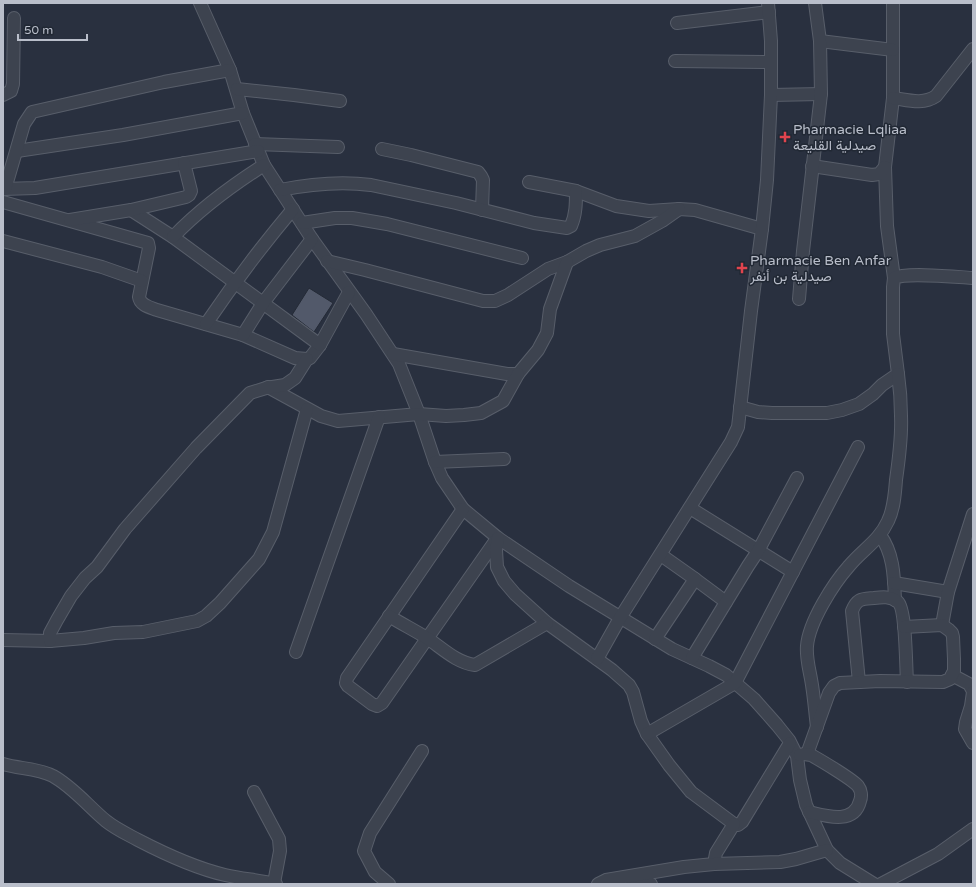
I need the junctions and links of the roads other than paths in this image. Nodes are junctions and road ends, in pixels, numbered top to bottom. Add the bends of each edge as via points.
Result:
1 (200, 3) edge
2 (816, 3) edge
3 (893, 3) edge
4 (768, 7) edge
5 (14, 18) dead end
6 (677, 23) dead end
7 (820, 41) junction
8 (973, 49) edge
9 (893, 50) junction
10 (675, 61) dead end
11 (770, 62) junction
12 (230, 70) junction
13 (237, 89) junction
14 (821, 94) junction
15 (3, 95) edge
16 (771, 95) junction
17 (893, 98) junction
18 (340, 101) dead end
19 (243, 113) junction
20 (257, 147) junction
21 (338, 148) dead end
22 (382, 149) dead end
23 (17, 151) junction
24 (184, 163) junction
25 (264, 165) junction
26 (812, 166) junction
27 (885, 167) junction
28 (529, 182) dead end
29 (4, 189) edge
30 (280, 190) junction
31 (576, 192) junction
32 (3, 202) edge
33 (293, 209) junction
34 (679, 209) junction
35 (131, 210) junction
36 (482, 210) junction
37 (67, 221) junction
38 (302, 223) junction
39 (762, 229) junction
40 (173, 236) junction
41 (312, 239) junction
42 (3, 241) edge
43 (522, 258) dead end
44 (328, 261) junction
45 (567, 262) junction
46 (894, 278) junction
47 (973, 278) edge
48 (142, 281) junction
49 (234, 283) junction
50 (349, 292) junction
51 (799, 299) dead end
52 (262, 303) junction
53 (206, 324) junction
54 (243, 335) junction
55 (320, 345) junction
56 (393, 354) junction
57 (307, 359) junction
58 (518, 374) junction
59 (898, 374) junction
60 (268, 387) junction
61 (740, 407) junction
62 (307, 409) junction
63 (419, 414) junction
64 (379, 417) junction
65 (858, 447) dead end
66 (504, 459) dead end
67 (435, 462) junction
68 (797, 478) dead end
69 (690, 508) junction
70 (463, 509) junction
71 (973, 514) edge
72 (880, 535) junction
73 (498, 538) junction
74 (758, 551) junction
75 (660, 555) junction
76 (793, 572) junction
77 (695, 579) junction
78 (894, 583) junction
79 (948, 592) junction
80 (895, 600) junction
81 (726, 602) junction
82 (389, 616) junction
83 (620, 618) junction
84 (547, 623) junction
85 (942, 625) junction
86 (904, 627) junction
87 (427, 638) junction
88 (655, 639) junction
89 (3, 640) edge
90 (50, 640) junction
91 (296, 652) dead end
92 (692, 658) junction
93 (597, 659) junction
94 (952, 675) junction
95 (859, 682) junction
96 (907, 682) junction
97 (735, 683) junction
98 (973, 692) edge
99 (817, 727) junction
100 (646, 734) junction
101 (790, 743) junction
102 (973, 743) edge
103 (422, 751) dead end
104 (802, 755) junction
105 (3, 764) edge
106 (254, 792) dead end
107 (809, 812) junction
108 (734, 824) junction
109 (973, 829) edge
110 (827, 850) junction
111 (714, 864) junction
112 (868, 883) edge
113 (275, 884) edge
114 (389, 884) edge
115 (598, 884) edge
116 (629, 884) edge
117 (651, 884) edge
118 (881, 884) edge

1 - 12 street
2 - 7 street
3 - 9 street
4 - 6 street
4 - 11 street
5 - 15 street via 13,84 11,91
7 - 9 street
7 - 14 street
8 - 17 street via 930,101
9 - 17 street
10 - 11 street
11 - 16 street
12 - 13 street
12 - 23 street via 36,110 24,124
13 - 18 street
13 - 19 street
14 - 16 street
14 - 26 street
16 - 39 street
17 - 27 street
19 - 20 street
19 - 23 street
20 - 21 street
20 - 24 street
20 - 25 street
22 - 36 street via 478,172 483,180
23 - 29 street
24 - 29 street via 36,188
24 - 35 street via 191,191 189,196
25 - 30 street
25 - 40 street via 236,183
26 - 27 street via 872,175 879,174
26 - 51 street
27 - 46 street via 887,226
28 - 31 street
30 - 33 street
30 - 36 street via 359,183
31 - 34 street via 616,206 640,210
31 - 36 street via 573,221 568,228 534,223
32 - 37 street
33 - 38 street
33 - 49 street
34 - 39 street via 708,213
34 - 45 street via 635,236 600,245
35 - 37 street
35 - 40 street
37 - 48 street via 148,243 150,248
38 - 41 street
38 - 43 street via 352,218 387,224
39 - 61 street
40 - 49 street
41 - 44 street
41 - 52 street
42 - 48 street via 102,267
44 - 45 street via 482,301 495,301 548,269
44 - 50 street
45 - 58 street via 550,309 547,333 538,350
46 - 47 street
46 - 59 street via 893,334
48 - 53 street via 139,296 142,303
49 - 52 street
49 - 53 street
50 - 55 street
50 - 56 street
52 - 54 street
52 - 55 street
53 - 54 street
54 - 57 street via 295,358
55 - 57 street
56 - 58 street
56 - 63 street
57 - 60 street via 295,378 285,385
58 - 63 street via 503,401 481,413 446,416
59 - 61 street via 859,404 842,410 827,413 772,413
59 - 72 street via 902,416 900,451 892,510
60 - 62 street
60 - 90 street via 250,393 196,448 125,529 97,567 71,596 50,633
61 - 69 street via 736,433
62 - 64 street via 338,421
62 - 90 street via 273,532 259,559 206,616 196,621 143,632
63 - 64 street
63 - 67 street
64 - 91 street
65 - 76 street
66 - 67 street
67 - 70 street via 442,478
68 - 74 street
69 - 74 street
69 - 75 street
70 - 73 street
70 - 82 street
71 - 79 street
72 - 78 street via 886,542 890,555
72 - 99 street via 848,567 811,626 807,646 808,663
73 - 83 street
73 - 84 street via 497,568 500,574 515,594
73 - 87 street
74 - 76 street
74 - 81 street
75 - 77 street
75 - 83 street
76 - 97 street
77 - 81 street
77 - 88 street
78 - 79 street
78 - 80 street
79 - 85 street
80 - 86 street via 901,607
80 - 95 street via 882,597 861,599 854,606 852,611
81 - 92 street
82 - 87 street
82 - 87 street via 346,683 372,704 377,706 382,703
83 - 88 street
83 - 93 street
84 - 87 street via 475,665 453,657
84 - 93 street
85 - 86 street
85 - 94 street via 953,637
86 - 96 street
88 - 92 street
89 - 90 street
92 - 97 street via 726,675
93 - 100 street via 632,689
94 - 96 street via 943,682
94 - 98 street via 969,684
95 - 96 street
95 - 99 street via 840,683 834,686 826,700
97 - 100 street
97 - 101 street via 759,704
98 - 102 street via 965,729
99 - 104 street
100 - 108 street via 692,792
101 - 104 street
101 - 108 street via 742,822
103 - 114 street via 370,833 364,851 375,872
104 - 107 street via 800,780
104 - 107 street via 815,757 851,780 861,795 860,802 850,815 831,817
105 - 113 street via 40,771 54,777 107,822 161,851 200,868
106 - 113 street via 279,840
107 - 110 street
108 - 111 street via 716,853
109 - 118 street via 938,854
110 - 111 street via 780,862
110 - 112 street
111 - 115 street via 606,880
116 - 117 street via 635,880

